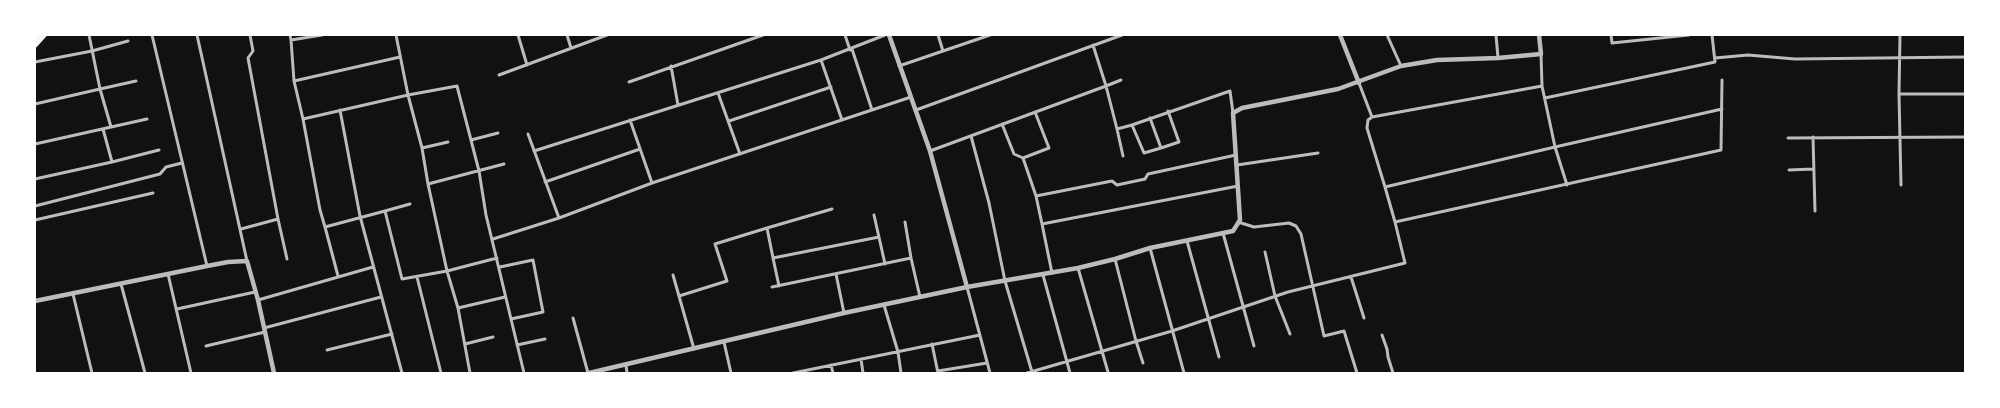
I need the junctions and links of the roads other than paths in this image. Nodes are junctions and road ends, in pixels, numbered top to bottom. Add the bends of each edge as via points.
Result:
1 (44, 35) edge
2 (89, 35) edge
3 (152, 35) edge
4 (197, 35) edge
5 (250, 35) edge
6 (290, 35) edge
7 (322, 35) edge
8 (396, 35) edge
9 (518, 35) edge
10 (567, 35) edge
11 (608, 35) edge
12 (763, 35) edge
13 (845, 35) edge
14 (885, 35) edge
15 (889, 35) edge
16 (938, 35) edge
17 (990, 35) edge
18 (1122, 35) edge
19 (1340, 35) edge
20 (1387, 35) edge
21 (1496, 35) edge
22 (1539, 35) edge
23 (1611, 35) edge
24 (1689, 35) edge
25 (1712, 35) edge
26 (1900, 35) edge
27 (291, 40) junction
28 (128, 41) dead end
29 (35, 45) edge
30 (1092, 45) junction
31 (571, 48) junction
32 (851, 50) junction
33 (92, 51) junction
34 (943, 51) junction
35 (1540, 54) junction
36 (400, 57) junction
37 (1965, 57) edge
38 (1498, 58) junction
39 (1715, 58) junction
40 (1899, 58) junction
41 (822, 60) junction
42 (35, 62) edge
43 (527, 64) junction
44 (671, 66) junction
45 (899, 66) junction
46 (1401, 66) junction
47 (499, 75) dead end
48 (1121, 80) dead end
49 (1722, 80) dead end
50 (136, 81) dead end
51 (294, 81) junction
52 (629, 82) dead end
53 (1359, 83) junction
54 (831, 86) junction
55 (1106, 86) junction
56 (1542, 86) junction
57 (100, 88) junction
58 (718, 93) junction
59 (1899, 94) junction
60 (1965, 94) edge
61 (408, 95) junction
62 (912, 97) junction
63 (1545, 98) junction
64 (35, 104) edge
65 (678, 105) junction
66 (1722, 109) junction
67 (340, 110) junction
68 (872, 110) junction
69 (916, 110) junction
70 (1168, 111) junction
71 (1035, 112) junction
72 (1233, 113) junction
73 (1372, 117) junction
74 (147, 118) dead end
75 (1150, 118) junction
76 (303, 119) junction
77 (630, 120) junction
78 (842, 120) junction
79 (729, 121) junction
80 (1002, 124) junction
81 (1132, 125) junction
82 (111, 127) junction
83 (103, 129) junction
84 (1117, 129) junction
85 (498, 133) dead end
86 (528, 134) dead end
87 (971, 136) junction
88 (1965, 136) edge
89 (1899, 137) junction
90 (1788, 138) dead end
91 (1812, 138) junction
92 (471, 140) junction
93 (448, 142) dead end
94 (35, 144) edge
95 (1555, 147) junction
96 (422, 148) junction
97 (1161, 148) junction
98 (640, 149) junction
99 (158, 150) dead end
100 (534, 151) junction
101 (930, 151) junction
102 (1318, 153) dead end
103 (740, 154) junction
104 (1236, 155) junction
105 (1124, 156) dead end
106 (1023, 158) junction
107 (112, 162) junction
108 (182, 163) junction
109 (504, 164) dead end
110 (1237, 165) junction
111 (1813, 169) junction
112 (1789, 170) dead end
113 (479, 171) junction
114 (35, 179) edge
115 (546, 182) junction
116 (652, 183) junction
117 (428, 184) junction
118 (1901, 184) dead end
119 (1567, 185) junction
120 (1239, 186) junction
121 (1385, 187) junction
122 (154, 193) dead end
123 (1036, 196) junction
124 (410, 204) dead end
125 (35, 206) edge
126 (832, 209) dead end
127 (385, 211) junction
128 (1814, 211) dead end
129 (874, 215) dead end
130 (360, 216) junction
131 (559, 218) junction
132 (278, 219) junction
133 (35, 220) edge
134 (905, 222) dead end
135 (1238, 222) junction
136 (1395, 222) junction
137 (1042, 224) junction
138 (325, 227) junction
139 (767, 228) junction
140 (241, 229) junction
141 (1223, 233) junction
142 (879, 237) junction
143 (493, 239) junction
144 (1186, 240) junction
145 (1150, 248) junction
146 (1265, 252) dead end
147 (497, 258) junction
148 (773, 258) junction
149 (912, 258) junction
150 (287, 259) dead end
151 (1115, 259) junction
152 (247, 261) junction
153 (885, 264) junction
154 (207, 266) junction
155 (373, 266) junction
156 (500, 267) junction
157 (1078, 268) junction
158 (446, 272) junction
159 (1052, 273) junction
160 (168, 274) junction
161 (836, 274) junction
162 (673, 275) dead end
163 (1043, 275) junction
164 (338, 276) junction
165 (417, 277) junction
166 (1351, 277) junction
167 (1005, 281) junction
168 (121, 284) junction
169 (780, 286) junction
170 (1311, 286) junction
171 (772, 287) dead end
172 (967, 287) junction
173 (255, 292) junction
174 (73, 294) junction
175 (679, 296) junction
176 (1275, 296) junction
177 (381, 297) junction
178 (506, 297) junction
179 (920, 297) junction
180 (258, 300) junction
181 (35, 301) edge
182 (884, 305) junction
183 (458, 308) junction
184 (1244, 308) junction
185 (177, 309) junction
186 (844, 313) junction
187 (573, 318) dead end
188 (1364, 318) dead end
189 (510, 319) junction
190 (1208, 319) junction
191 (264, 330) junction
192 (1172, 330) junction
193 (392, 334) junction
194 (1290, 334) dead end
195 (980, 335) junction
196 (1382, 335) dead end
197 (493, 337) dead end
198 (545, 339) dead end
199 (724, 342) junction
200 (1136, 342) junction
201 (465, 344) junction
202 (932, 344) junction
203 (516, 345) junction
204 (206, 346) dead end
205 (1254, 346) dead end
206 (327, 350) dead end
207 (694, 350) junction
208 (1101, 351) junction
209 (898, 352) junction
210 (1219, 357) dead end
211 (861, 359) junction
212 (1066, 362) junction
213 (987, 363) junction
214 (1144, 363) dead end
215 (830, 364) junction
216 (626, 365) junction
217 (938, 372) edge
218 (1032, 372) junction
219 (1108, 372) edge
220 (92, 373) edge
221 (145, 373) edge
222 (191, 373) edge
223 (274, 373) edge
224 (402, 373) edge
225 (441, 373) edge
226 (470, 373) edge
227 (524, 373) edge
228 (589, 373) edge
229 (627, 373) edge
230 (731, 373) edge
231 (793, 373) edge
232 (833, 373) edge
233 (863, 373) edge
234 (901, 373) edge
235 (990, 373) edge
236 (1027, 373) edge
237 (1070, 373) edge
238 (1184, 373) edge
239 (1357, 373) edge
240 (1393, 373) edge

1 - 29 highway
2 - 33 street
3 - 108 street
4 - 140 street
5 - 132 street via 253,51 248,58
6 - 27 street
7 - 27 street
8 - 36 street
9 - 43 street
10 - 31 street
11 - 31 street
12 - 44 street
13 - 32 street
14 - 32 street
15 - 45 street
16 - 34 street
17 - 34 street
18 - 30 street
19 - 53 street
20 - 46 street
21 - 38 street
22 - 35 street
23 - 24 street via 1612,43
25 - 39 street
26 - 40 street
27 - 51 street
28 - 33 street
30 - 55 street
30 - 69 street
31 - 43 street
32 - 41 street
32 - 68 street
33 - 42 street
33 - 57 street
34 - 45 street
35 - 38 street
35 - 56 street
36 - 51 street
36 - 61 street
37 - 40 street
38 - 46 street via 1437,60
39 - 40 street via 1748,55 1795,59
39 - 63 street via 1716,62
40 - 59 street
41 - 54 street
41 - 58 street
43 - 47 street
44 - 52 street
44 - 65 street
45 - 62 street
46 - 53 street
48 - 55 street
49 - 66 street
50 - 57 street
51 - 76 street
53 - 72 street via 1242,108
53 - 73 street
54 - 78 street
54 - 79 street
55 - 71 street
55 - 84 street
56 - 63 street
56 - 73 street
57 - 64 street
57 - 82 street
58 - 65 street
58 - 79 street
59 - 60 street
59 - 89 street
61 - 67 street
61 - 92 street via 457,86
61 - 96 street
62 - 68 street
62 - 69 street
63 - 95 street
65 - 77 street
66 - 95 street
66 - 119 street via 1721,150
67 - 76 street
67 - 130 street
68 - 78 street
69 - 101 street
70 - 72 street via 1230,91
70 - 75 street
70 - 97 street via 1179,142
71 - 80 street
71 - 106 street via 1049,148
72 - 104 street
73 - 121 street via 1367,128
74 - 82 street
75 - 81 street
75 - 97 street
76 - 138 street
77 - 98 street
77 - 100 street
78 - 103 street
79 - 103 street
80 - 87 street
80 - 106 street via 1014,154
81 - 84 street
81 - 97 street via 1144,153
82 - 83 street
83 - 94 street
83 - 107 street
84 - 105 street
85 - 92 street
86 - 100 street
87 - 101 street
87 - 167 street
88 - 89 street
89 - 91 street
89 - 118 street
90 - 91 street
91 - 111 street
92 - 113 street
93 - 96 street
95 - 119 street
95 - 121 street
96 - 117 street
98 - 115 street
98 - 116 street
99 - 107 street
100 - 115 street
101 - 172 street
102 - 110 street
103 - 116 street
104 - 110 street
104 - 123 street via 1148,174 1145,179 1116,185 1112,181
106 - 123 street
107 - 114 street
108 - 125 street via 166,167 160,174
108 - 154 street
109 - 113 street
110 - 120 street
111 - 112 street
111 - 128 street
113 - 117 street
113 - 143 street
115 - 131 street
116 - 131 street
117 - 158 street
119 - 136 street
120 - 135 street
120 - 137 street
121 - 136 street
122 - 133 street
123 - 137 street
124 - 127 street
126 - 139 street
127 - 130 street
127 - 165 street via 402,279
129 - 142 street
130 - 138 street
130 - 155 street
131 - 143 street
132 - 140 street
132 - 150 street
134 - 149 street
135 - 141 street via 1233,231
135 - 170 street via 1254,227 1289,223 1296,226 1301,234
136 - 166 street via 1405,263
137 - 159 street
138 - 164 street
139 - 148 street
139 - 175 street via 715,244 727,281
140 - 152 street
141 - 144 street
141 - 184 street
142 - 148 street
142 - 153 street
143 - 147 street
144 - 145 street
144 - 190 street
145 - 151 street
145 - 192 street
146 - 176 street
147 - 156 street
147 - 158 street
148 - 169 street
149 - 153 street
149 - 179 street
151 - 157 street
151 - 200 street
152 - 154 street
152 - 173 street
153 - 161 street
154 - 160 street
155 - 164 street
155 - 177 street
156 - 178 street
156 - 189 street via 533,260 543,312
157 - 159 street
157 - 208 street
158 - 165 street
158 - 183 street
159 - 163 street
160 - 168 street
160 - 185 street
161 - 169 street
161 - 186 street
162 - 175 street
163 - 167 street
163 - 212 street
164 - 180 street
165 - 225 street
166 - 170 street
166 - 188 street
167 - 172 street
167 - 218 street
168 - 174 street
168 - 221 street
169 - 171 street
170 - 176 street
170 - 239 street via 1324,336 1344,331
172 - 179 street
172 - 195 street
173 - 180 street
173 - 185 street
174 - 181 street
174 - 220 street
175 - 207 street
176 - 184 street
176 - 194 street
177 - 191 street
177 - 193 street
178 - 183 street
178 - 189 street
179 - 182 street
180 - 191 street
182 - 186 street
182 - 209 street
183 - 201 street
184 - 190 street
184 - 205 street
185 - 222 street
186 - 199 street
187 - 228 street
189 - 203 street
190 - 192 street
190 - 210 street
191 - 204 street
191 - 223 street
192 - 200 street
192 - 238 street
193 - 206 street
193 - 224 street
195 - 202 street
195 - 213 street
196 - 240 street
197 - 201 street
198 - 203 street
199 - 207 street
199 - 230 street
200 - 208 street
200 - 214 street
201 - 226 street
202 - 209 street
202 - 217 street
203 - 227 street
207 - 216 street
208 - 212 street
208 - 219 street
209 - 211 street
209 - 234 street
211 - 215 street
211 - 233 street
212 - 218 street
212 - 237 street
213 - 217 street
213 - 235 street
215 - 231 street
215 - 232 street
216 - 228 street
216 - 229 street
218 - 236 street

